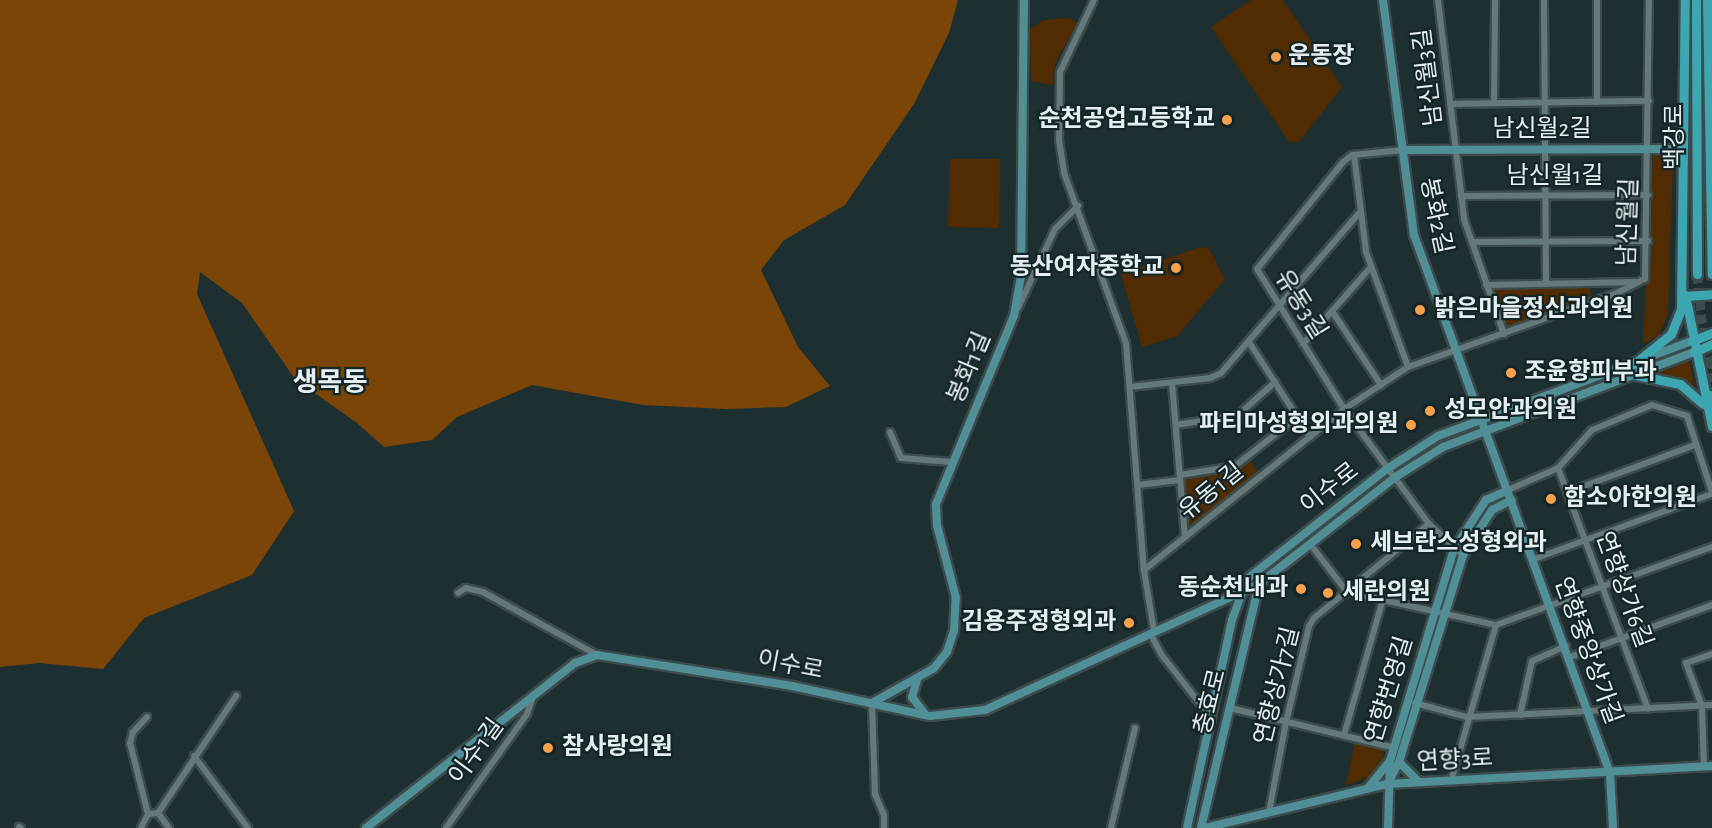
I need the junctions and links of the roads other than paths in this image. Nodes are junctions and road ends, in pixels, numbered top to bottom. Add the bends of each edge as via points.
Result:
1 (1024, 0) edge
2 (1094, 0) edge
3 (1383, 0) edge
4 (1438, 0) edge
5 (1495, 0) edge
6 (1544, 0) edge
7 (1598, 0) edge
8 (1649, 0) edge
9 (1685, 0) edge
10 (1696, 0) edge
11 (1707, 0) edge
12 (1649, 101) junction
13 (1597, 102) junction
14 (1494, 103) junction
15 (1545, 103) junction
16 (1450, 104) junction
17 (1650, 149) junction
18 (1682, 149) junction
19 (1403, 150) junction
20 (1456, 150) junction
21 (1546, 150) junction
22 (1354, 155) junction
23 (1648, 195) junction
24 (1461, 196) junction
25 (1546, 196) junction
26 (1078, 206) junction
27 (1360, 212) junction
28 (1546, 240) junction
29 (1648, 241) junction
30 (1472, 242) junction
31 (1371, 267) junction
32 (1697, 274) tunnel mouth
33 (1712, 274) edge
34 (1645, 279) junction
35 (1681, 281) junction
36 (1546, 284) junction
37 (1486, 285) junction
38 (1712, 294) edge
39 (1686, 296) junction
40 (1278, 306) junction
41 (1332, 311) junction
42 (1014, 315) junction
43 (1712, 333) edge
44 (1504, 334) junction
45 (1692, 341) junction
46 (1249, 342) junction
47 (1303, 344) junction
48 (1712, 344) edge
49 (1456, 350) junction
50 (1694, 352) junction
51 (1408, 367) junction
52 (1635, 370) junction
53 (1275, 382) junction
54 (1172, 383) junction
55 (1381, 385) junction
56 (1130, 387) junction
57 (1708, 396) edge
58 (1344, 409) junction
59 (1297, 417) junction
60 (1481, 418) junction
61 (1176, 425) junction
62 (1712, 426) edge
63 (1486, 431) junction
64 (890, 432) dead end
65 (1310, 437) junction
66 (1695, 445) junction
67 (951, 462) junction
68 (1558, 468) junction
69 (1387, 469) junction
70 (1180, 478) junction
71 (1394, 478) junction
72 (1138, 485) junction
73 (1508, 490) junction
74 (1568, 492) junction
75 (1712, 493) edge
76 (1512, 500) junction
77 (1429, 524) junction
78 (1185, 537) junction
79 (1586, 540) junction
80 (1311, 545) junction
81 (1712, 547) edge
82 (1454, 549) junction
83 (1463, 555) junction
84 (1534, 559) junction
85 (1144, 570) junction
86 (1260, 584) junction
87 (1603, 587) junction
88 (1347, 592) junction
89 (458, 593) dead end
90 (1240, 594) junction
91 (1383, 599) junction
92 (1217, 604) junction
93 (1712, 605) edge
94 (1551, 606) junction
95 (1439, 612) junction
96 (1232, 620) junction
97 (1496, 626) junction
98 (1152, 632) junction
99 (1621, 637) junction
100 (1566, 646) junction
101 (1712, 654) edge
102 (597, 655) junction
103 (1570, 657) junction
104 (917, 680) junction
105 (236, 696) dead end
106 (534, 696) junction
107 (1411, 702) junction
108 (873, 703) junction
109 (1712, 705) edge
110 (1702, 706) junction
111 (1230, 708) junction
112 (1648, 709) junction
113 (1588, 712) junction
114 (926, 715) junction
115 (1520, 715) junction
116 (147, 717) dead end
117 (1467, 717) junction
118 (1212, 719) junction
119 (1286, 722) junction
120 (1135, 728) dead end
121 (1344, 735) junction
122 (1397, 748) junction
123 (194, 756) junction
124 (1394, 761) junction
125 (1708, 766) edge
126 (1610, 772) junction
127 (1451, 781) junction
128 (1419, 782) junction
129 (1387, 784) junction
130 (1368, 788) junction
131 (1269, 812) junction
132 (158, 813) junction
133 (148, 814) junction
134 (1232, 825) edge
135 (141, 828) edge
136 (169, 828) edge
137 (248, 828) edge
138 (366, 828) edge
139 (446, 828) edge
140 (885, 828) edge
141 (1111, 828) edge
142 (1187, 828) edge
143 (1203, 828) edge
144 (1388, 828) edge
145 (1613, 828) edge

1 - 42 street, 봉화1길 via 1020,276
2 - 26 street via 1058,81 1063,164
3 - 19 street, 봉화2길
4 - 16 street, 남신월3길
5 - 14 street
6 - 15 street
7 - 13 street
8 - 12 street, 남신월길
9 - 18 main road
10 - 32 main road, 백강로
11 - 33 main road
12 - 13 street
12 - 17 street, 남신월길
13 - 15 street
14 - 15 street
14 - 16 street
15 - 21 street
16 - 20 street, 남신월3길
17 - 18 street, 남신월2길
17 - 21 street, 남신월2길
17 - 23 street, 남신월길
18 - 35 main road
19 - 20 street, 남신월2길
19 - 22 street
19 - 49 street, 봉화2길 via 1414,235
20 - 21 street, 남신월2길
20 - 24 street
21 - 25 street
22 - 27 street
22 - 40 street, 유동3길 via 1342,162 1258,264
23 - 25 street, 남신월1길
23 - 29 street, 남신월길
24 - 25 street, 남신월1길
24 - 30 street
25 - 28 street
26 - 42 street via 1055,229
26 - 56 street via 1126,343
27 - 31 street
27 - 40 street
28 - 29 street
28 - 30 street
28 - 36 street
29 - 34 street, 남신월길
30 - 37 street
31 - 41 street
31 - 51 street
34 - 36 street via 1632,283
34 - 44 street, 남신월길
35 - 39 main road
35 - 52 main road via 1681,309 1671,334
36 - 37 street
37 - 44 street
38 - 39 main road
39 - 45 main road
40 - 46 street
40 - 47 street, 유동3길
41 - 47 street
41 - 55 street
42 - 67 street, 봉화1길
43 - 45 main road
44 - 49 street, 남신월길
45 - 50 main road
45 - 52 street, 이수로
46 - 53 street
46 - 54 street via 1221,373
47 - 58 street, 유동3길
48 - 50 main road
49 - 51 street, 유동1길
49 - 60 street, 봉화2길
50 - 52 street, 이수로
50 - 57 main road
51 - 55 street, 유동1길
52 - 57 main road
52 - 60 street, 이수로
52 - 63 street, 이수로
53 - 59 street
53 - 61 street via 1238,415
54 - 56 street
54 - 61 street
55 - 58 street, 유동1길
56 - 72 street
57 - 62 main road
58 - 65 street, 유동1길
58 - 69 street, 유동3길
59 - 65 street
59 - 70 street via 1235,466
60 - 63 street, 봉화2길
60 - 69 street, 이수로 via 1438,436
61 - 70 street
63 - 71 street, 이수로 via 1443,447
63 - 73 street, 봉화2길
64 - 67 street via 902,458
65 - 78 street, 유동1길
66 - 68 street via 1687,416 1652,405 1592,430
66 - 74 street
66 - 75 street
67 - 104 street, 봉화1길 via 936,504 937,525 956,598 956,619 942,659
68 - 73 street
68 - 74 street, 연향상가6길
69 - 71 street, 유동3길
69 - 90 street, 이수로 via 1247,579
70 - 72 street
70 - 78 street
71 - 77 street, 유동3길
71 - 80 street, 이수로
72 - 85 street
73 - 76 street, 연향중앙상가길
73 - 82 street, 연향번영길 via 1486,500
74 - 79 street, 연향상가6길
75 - 79 street
76 - 83 street, 연향번영길 via 1492,510
76 - 84 street, 연향중앙상가길
77 - 82 street
77 - 88 street, 연향상가7길
78 - 85 street, 유동1길
79 - 84 street
79 - 87 street, 연향상가6길
80 - 86 street, 이수로
80 - 88 street
81 - 87 street
82 - 83 street
82 - 95 street, 연향번영길
83 - 95 street, 연향번영길
84 - 94 street, 연향중앙상가길
85 - 98 street
86 - 90 street, 이수로
86 - 111 street, 충효로
87 - 94 street
87 - 99 street, 연향상가6길
88 - 91 street
88 - 119 street, 연향상가7길 via 1309,626
89 - 102 street via 466,588 483,592
90 - 92 street, 이수로
90 - 96 street, 충효로
91 - 95 street
91 - 121 street
92 - 96 street via 1229,608
92 - 98 street, 이수로
93 - 99 street
94 - 97 street
94 - 100 street, 연향중앙상가길
95 - 97 street
95 - 107 street, 연향번영길
96 - 118 street, 충효로
97 - 117 street
98 - 114 street, 이수로 via 985,710 950,716
98 - 118 street, 충효로 via 1161,654
99 - 103 street
99 - 112 street, 연향상가6길
100 - 103 street, 연향중앙상가길
100 - 115 street via 1532,661
101 - 110 street via 1686,663
102 - 106 street, 이수로 via 575,663
102 - 108 street, 이수로 via 632,658
103 - 113 street, 연향중앙상가길
104 - 108 street, 봉화1길
104 - 114 street via 912,697
105 - 123 street
106 - 138 street, 이수로
106 - 139 street, 이수1길 via 527,714
107 - 117 street
107 - 122 street, 연향번영길
108 - 114 street, 이수로
108 - 140 street via 875,794
109 - 110 street
110 - 112 street
110 - 125 street
111 - 119 street
111 - 143 street, 충효로
112 - 113 street
113 - 115 street
113 - 126 street, 연향중앙상가길
115 - 117 street
116 - 133 street via 133,732 130,743
117 - 127 street
118 - 142 street, 충효로
119 - 121 street
119 - 131 street, 연향상가7길
120 - 141 street
121 - 122 street
122 - 124 street, 연향번영길
123 - 132 street
123 - 137 street
124 - 128 street
124 - 129 street, 연향번영길
124 - 130 street
125 - 126 street, 연향3로
126 - 127 street, 연향3로
126 - 145 street, 연향중앙상가길
127 - 128 street, 연향3로
128 - 129 street, 연향3로
129 - 130 street, 연향3로
129 - 144 street, 연향번영길
130 - 131 street, 연향3로
131 - 134 street, 연향3로
132 - 133 street
132 - 136 street
133 - 135 street
134 - 143 street, 연향3로

